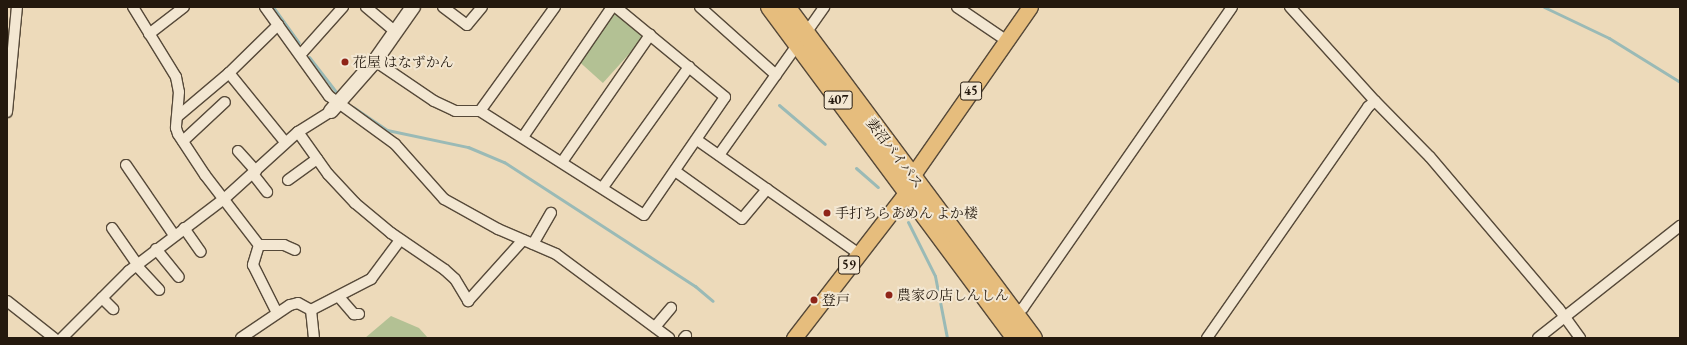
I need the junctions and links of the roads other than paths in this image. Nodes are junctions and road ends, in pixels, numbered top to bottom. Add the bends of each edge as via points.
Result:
1 (17, 7) edge
2 (133, 7) edge
3 (184, 7) edge
4 (265, 7) edge
5 (343, 7) edge
6 (366, 7) edge
7 (413, 7) edge
8 (443, 7) edge
9 (482, 7) edge
10 (555, 7) edge
11 (700, 7) edge
12 (770, 7) edge
13 (786, 7) edge
14 (824, 7) edge
15 (957, 7) edge
16 (1030, 7) edge
17 (1232, 7) edge
18 (1290, 7) edge
19 (618, 8) edge
20 (278, 25) junction
21 (396, 32) junction
22 (149, 34) junction
23 (650, 35) junction
24 (802, 38) junction
25 (1007, 41) junction
26 (300, 54) junction
27 (375, 60) junction
28 (689, 67) junction
29 (229, 73) junction
30 (776, 75) junction
31 (1375, 101) junction
32 (225, 102) dead end
33 (335, 107) junction
34 (480, 111) junction
35 (7, 112) edge
36 (177, 117) junction
37 (298, 132) junction
38 (523, 137) junction
39 (697, 140) junction
40 (183, 141) junction
41 (286, 142) junction
42 (238, 151) dead end
43 (719, 155) junction
44 (317, 159) junction
45 (562, 162) junction
46 (126, 165) dead end
47 (675, 171) junction
48 (254, 172) junction
49 (912, 176) junction
50 (288, 180) dead end
51 (604, 187) junction
52 (767, 189) junction
53 (267, 192) dead end
54 (906, 193) junction
55 (224, 199) junction
56 (551, 213) dead end
57 (1680, 226) edge
58 (112, 228) dead end
59 (184, 228) junction
60 (174, 235) junction
61 (400, 240) junction
62 (523, 240) junction
63 (533, 244) junction
64 (259, 245) junction
65 (156, 249) junction
66 (295, 250) dead end
67 (201, 252) dead end
68 (858, 253) junction
69 (137, 264) junction
70 (179, 277) dead end
71 (159, 290) dead end
72 (339, 297) junction
73 (102, 298) junction
74 (7, 300) edge
75 (671, 308) dead end
76 (114, 309) dead end
77 (311, 310) junction
78 (277, 313) junction
79 (359, 314) dead end
80 (1015, 314) junction
81 (1564, 318) junction
82 (655, 327) junction
83 (54, 338) edge
84 (62, 338) edge
85 (241, 338) edge
86 (314, 338) edge
87 (669, 338) edge
88 (794, 338) edge
89 (1016, 338) edge
90 (1033, 338) edge
91 (1207, 338) edge
92 (1538, 338) edge
93 (1580, 338) edge

1 - 35 street
2 - 22 street
3 - 22 street
4 - 20 street
5 - 26 street
6 - 21 street
7 - 21 street
8 - 9 street via 467,25
10 - 34 street
11 - 30 street
12 - 24 highway, 妻沼バイパス / 407
13 - 24 highway, 妻沼バイパス / 407
14 - 24 street
15 - 25 street
16 - 25 main road, 45
17 - 80 street via 1023,308
18 - 31 street
19 - 23 street
19 - 38 street
20 - 26 street
20 - 29 street
21 - 27 street
22 - 36 street via 176,77 179,92
23 - 28 street
23 - 45 street
24 - 30 street
24 - 49 highway, 妻沼バイパス / 407
24 - 54 highway, 妻沼バイパス / 407
25 - 49 main road, 45
26 - 33 street
27 - 33 street
27 - 34 street via 454,111
28 - 39 street via 725,97
28 - 51 street
29 - 36 street
29 - 41 street
30 - 43 street
31 - 81 street via 1430,157 1560,309
31 - 91 street via 1368,107
32 - 40 street
33 - 37 street
33 - 62 street via 395,144 444,199
34 - 38 street
36 - 40 street via 176,128
37 - 41 street
37 - 44 street
38 - 45 street
39 - 43 street
39 - 47 street
40 - 55 street
41 - 48 street
42 - 48 street
43 - 52 street
44 - 50 street
44 - 61 street via 355,203
45 - 51 street
46 - 60 street
47 - 51 street via 644,215
47 - 52 street via 742,219
48 - 53 street
48 - 55 street
49 - 54 main road, 45
49 - 80 highway, 妻沼バイパス / 407
52 - 68 street
54 - 68 main road, 59
54 - 89 highway, 妻沼バイパス / 407
55 - 59 street
55 - 64 street
56 - 63 street
57 - 81 street
58 - 69 street
59 - 60 street
59 - 67 street
60 - 65 street
61 - 62 street via 450,274 468,301
61 - 72 street via 376,274
62 - 63 street
63 - 82 street via 556,254
64 - 66 street via 284,245
64 - 78 street via 253,265
65 - 69 street
65 - 70 street
68 - 88 main road, 59
69 - 71 street
69 - 73 street
72 - 77 street
72 - 79 street via 354,314
73 - 76 street
73 - 84 street
74 - 83 street
75 - 82 street
77 - 78 street via 298,303
77 - 86 street
78 - 85 street
80 - 90 highway, 妻沼バイパス / 407
81 - 92 street
81 - 93 street
82 - 87 street

